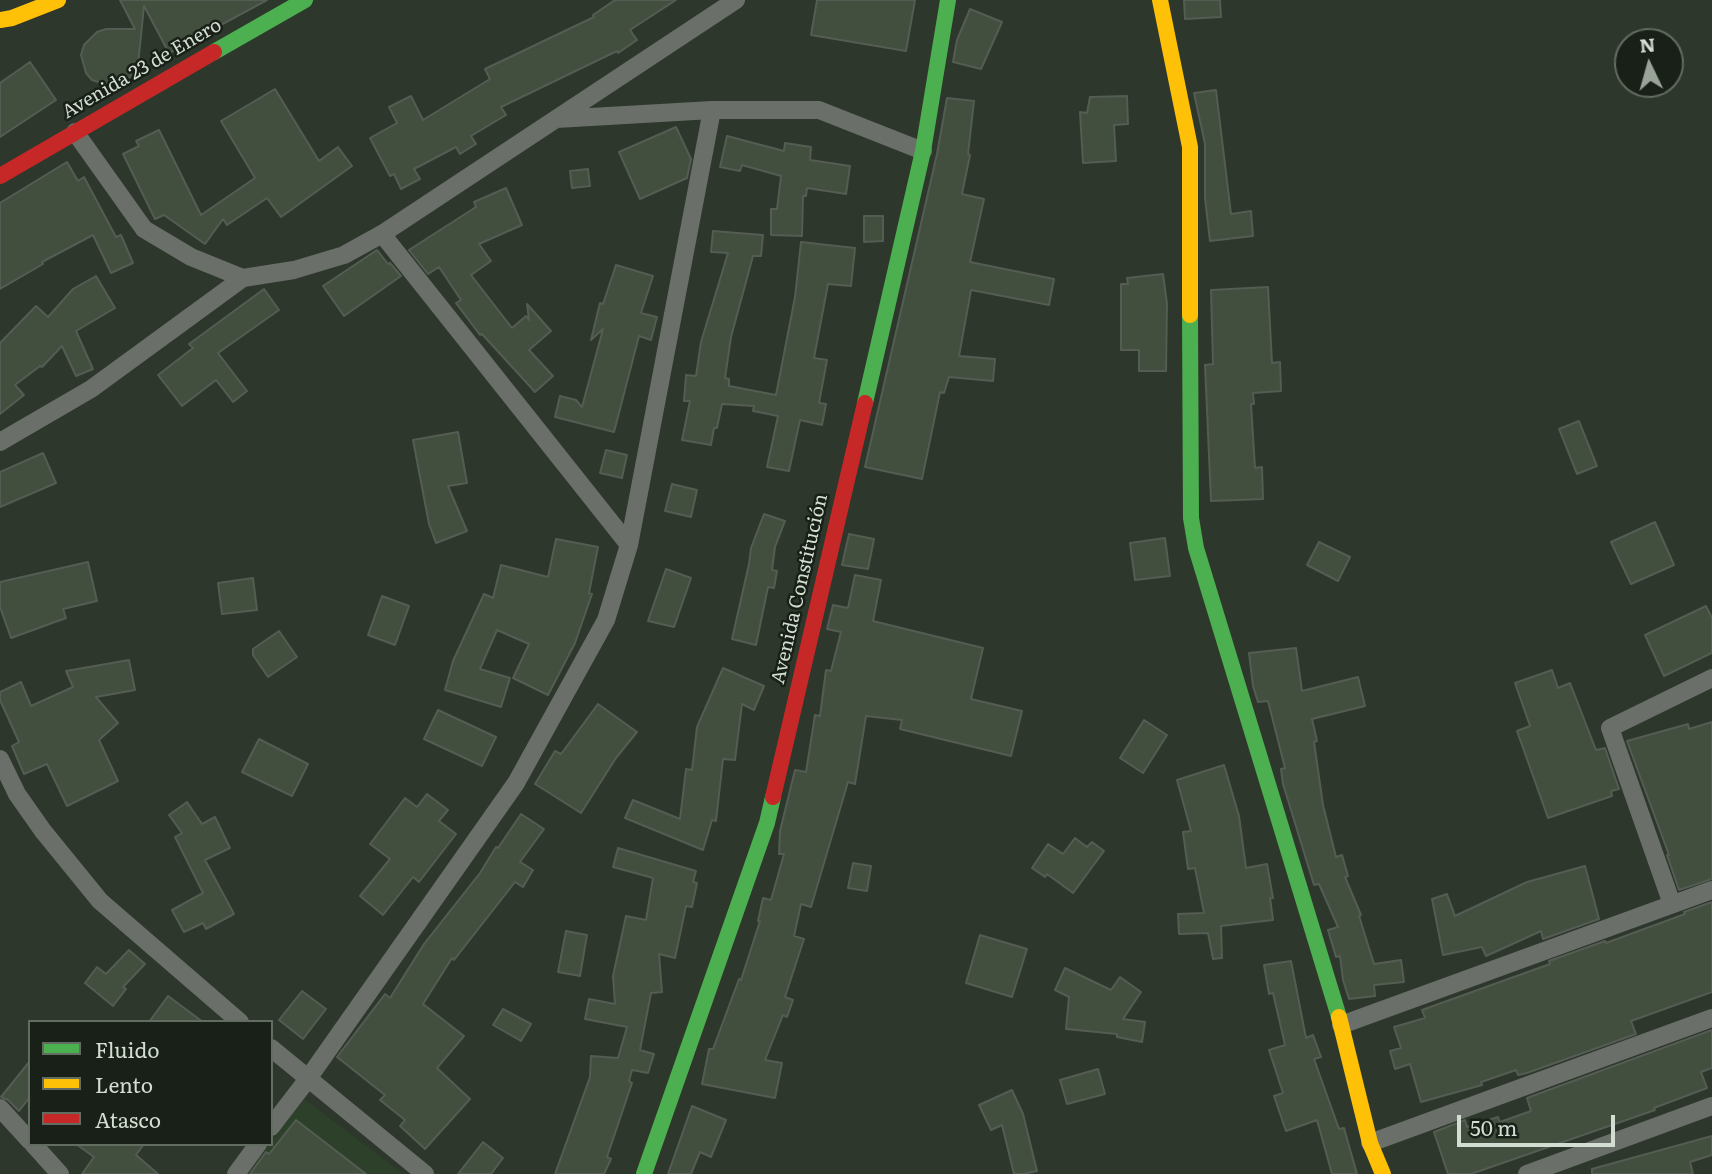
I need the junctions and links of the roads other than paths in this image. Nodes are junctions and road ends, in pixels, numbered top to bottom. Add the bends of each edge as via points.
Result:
1 (58, 0) edge
2 (305, 0) edge
3 (736, 0) edge
4 (948, 0) edge
5 (1160, 0) edge
6 (0, 20) edge
7 (712, 110) junction
8 (556, 119) junction
9 (75, 132) junction
10 (923, 151) junction
11 (0, 176) edge
12 (382, 234) junction
13 (243, 278) junction
14 (0, 442) edge
15 (629, 545) junction
16 (1712, 678) edge
17 (0, 759) edge
18 (1712, 890) edge
19 (1672, 904) junction
20 (1712, 1018) edge
21 (238, 1020) edge
22 (1341, 1025) junction
23 (273, 1050) edge
24 (307, 1080) junction
25 (1712, 1106) edge
26 (0, 1108) edge
27 (273, 1124) edge
28 (28, 1140) edge
29 (1370, 1143) junction
30 (34, 1146) edge
31 (257, 1146) edge
32 (58, 1174) edge
33 (236, 1174) edge
34 (425, 1174) edge
35 (645, 1174) edge
36 (1383, 1174) edge
37 (1527, 1174) edge

1 - 6 street
2 - 9 street, Avenida 23 de Enero
3 - 8 street
4 - 10 street, Avenida Constitución
5 - 22 street via 1190,147 1191,518
7 - 8 street
7 - 10 street via 819,110
7 - 15 street
8 - 12 street
9 - 11 street, Avenida 23 de Enero
9 - 13 street via 144,229 191,257
10 - 35 street, Avenida Constitución via 767,823
12 - 13 street via 332,259
12 - 15 street
13 - 14 street via 92,389
15 - 24 street via 606,620 516,783
16 - 19 street via 1609,728
17 - 21 street via 17,794 100,901
18 - 19 street
19 - 22 street
20 - 29 street
22 - 29 street
23 - 24 street
24 - 27 street
24 - 34 street
25 - 37 street
26 - 28 street
29 - 36 street
30 - 32 street
31 - 33 street

